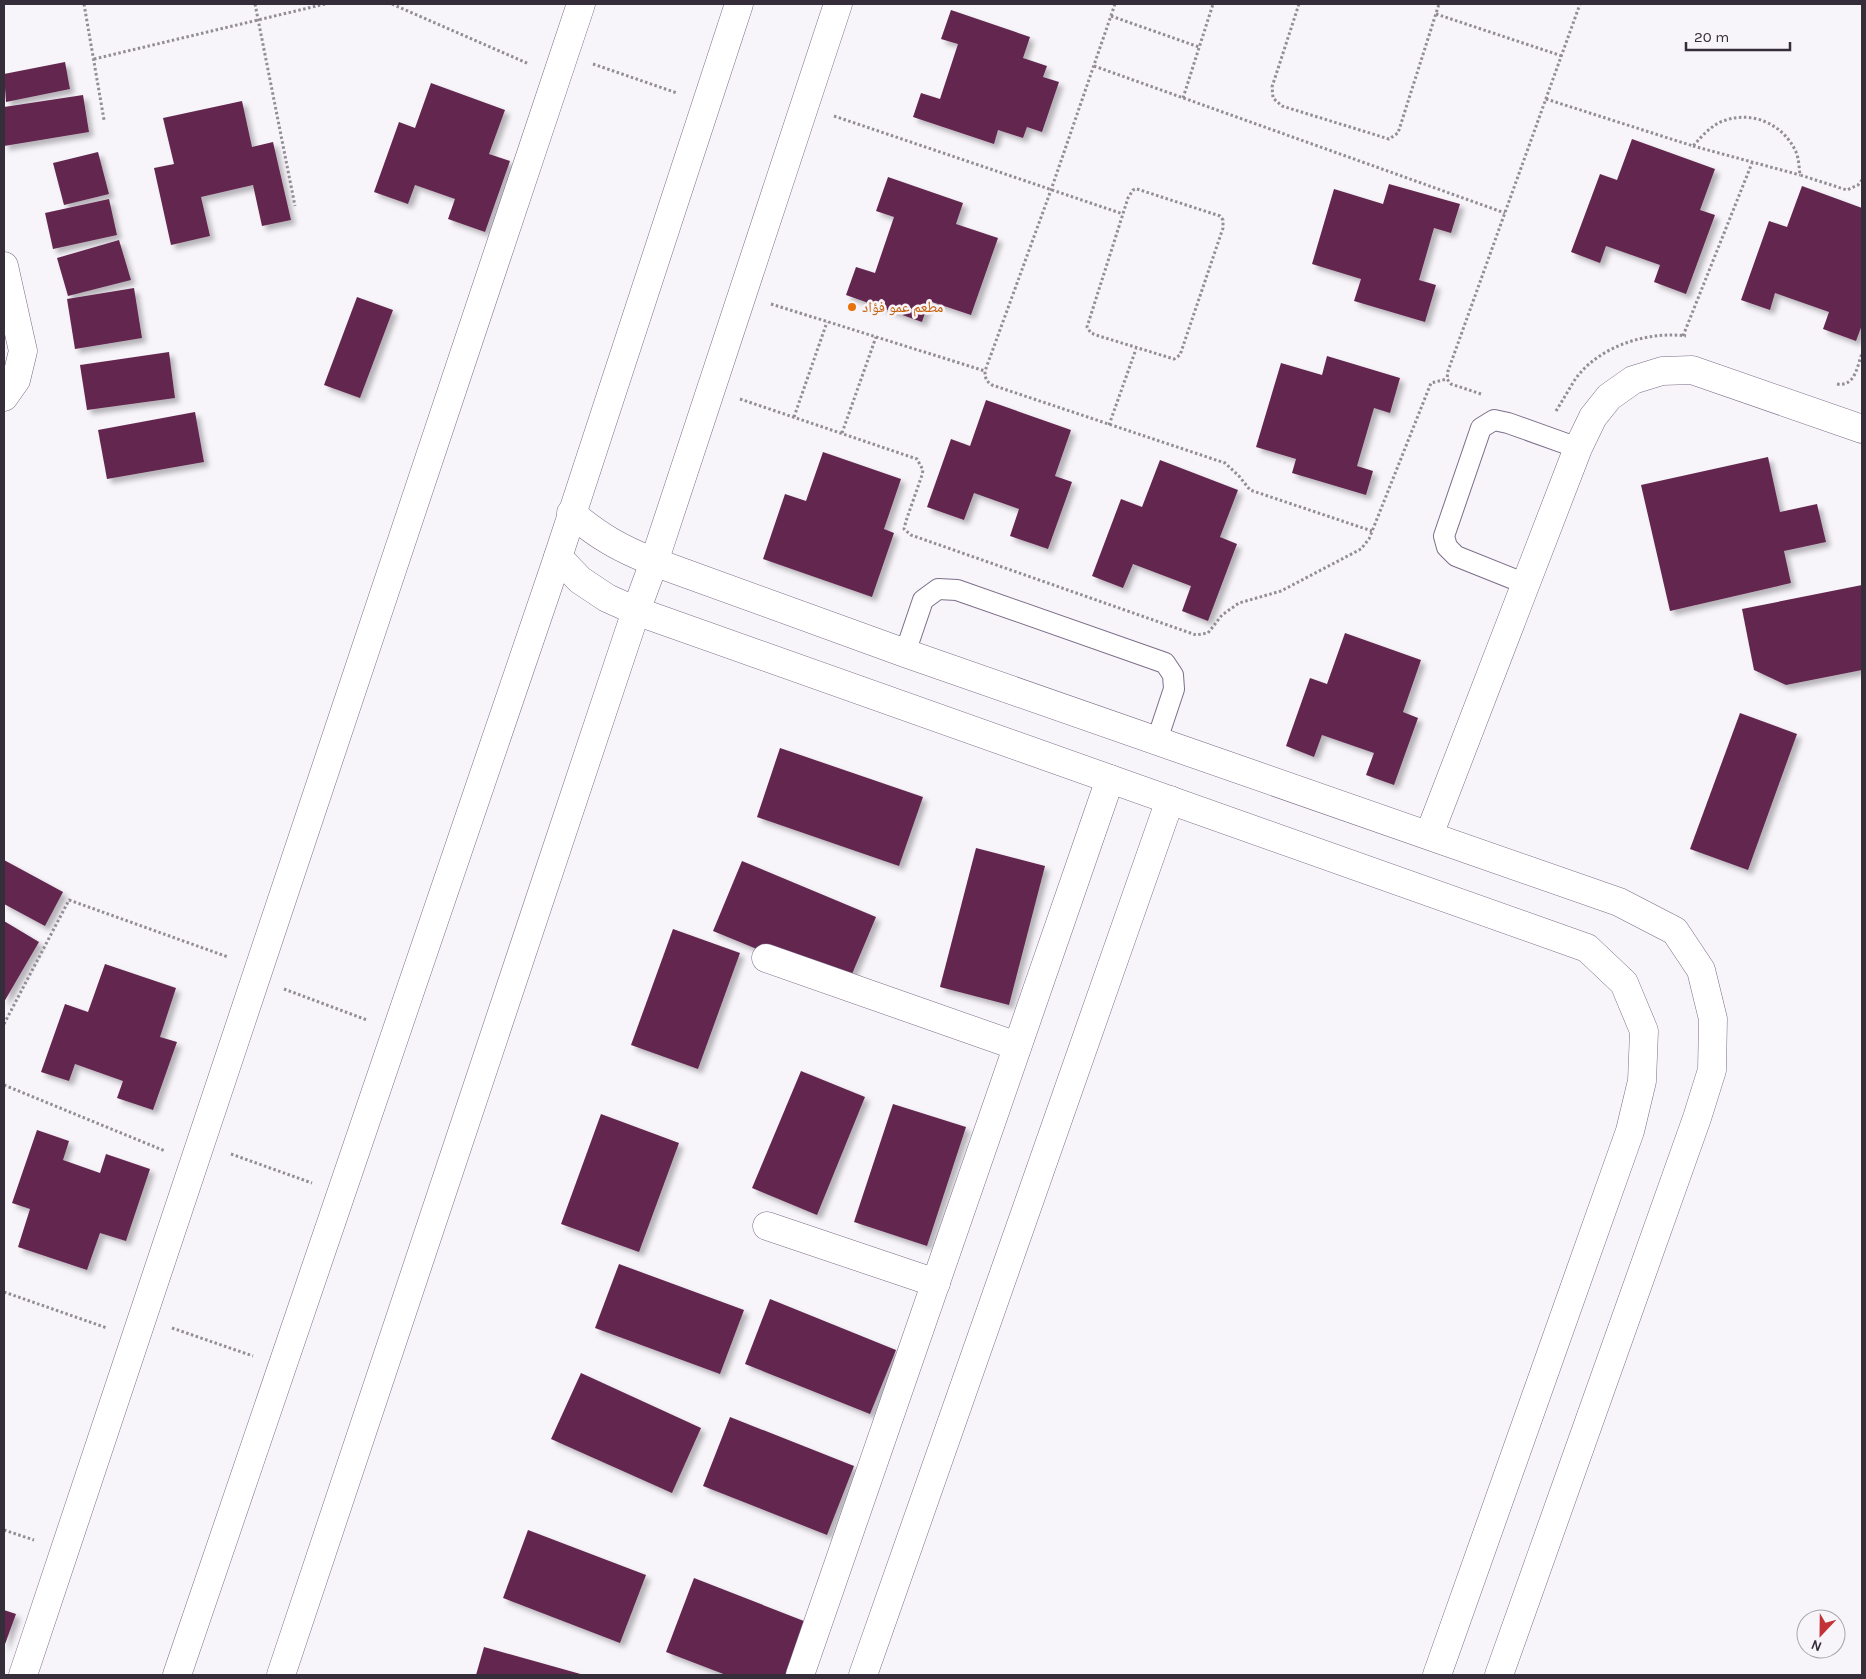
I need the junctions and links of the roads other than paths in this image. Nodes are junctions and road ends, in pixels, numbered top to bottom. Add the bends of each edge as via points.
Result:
1 (581, 4) edge
2 (739, 4) edge
3 (838, 4) edge
4 (4, 266) edge
5 (4, 397) edge
6 (1862, 430) edge
7 (1578, 448) junction
8 (571, 513) junction
9 (558, 557) junction
10 (654, 562) junction
11 (1526, 584) junction
12 (636, 611) junction
13 (905, 653) junction
14 (1157, 740) junction
15 (1110, 779) junction
16 (1170, 800) junction
17 (1429, 835) junction
18 (766, 958) dead end
19 (1018, 1046) junction
20 (767, 1226) dead end
21 (936, 1283) junction
22 (23, 1675) edge
23 (177, 1675) edge
24 (281, 1675) edge
25 (800, 1675) edge
26 (863, 1675) edge
27 (1438, 1675) edge
28 (1499, 1675) edge

1 - 22 street
2 - 8 street
3 - 10 street
4 - 5 street via 23,351 16,380
6 - 7 street via 1692,370 1662,370 1633,380 1609,397 1593,417
7 - 11 street
7 - 11 lane via 1494,420 1481,428 1444,536 1447,548 1456,556
8 - 9 street
8 - 10 street via 624,550
9 - 12 street via 587,585
9 - 23 street
10 - 12 street
10 - 13 street
11 - 17 street
12 - 15 street
12 - 24 street
13 - 14 street
13 - 14 lane via 924,600 938,588 966,593 1165,663 1174,675 1174,689
14 - 17 street
15 - 16 street
15 - 19 street
16 - 26 street
16 - 27 street via 1587,948 1624,983 1644,1031 1642,1081 1630,1130
17 - 28 street via 1618,902 1675,931 1701,970 1713,1019 1712,1070 1697,1118
18 - 19 street
19 - 21 street
20 - 21 street
21 - 25 street

